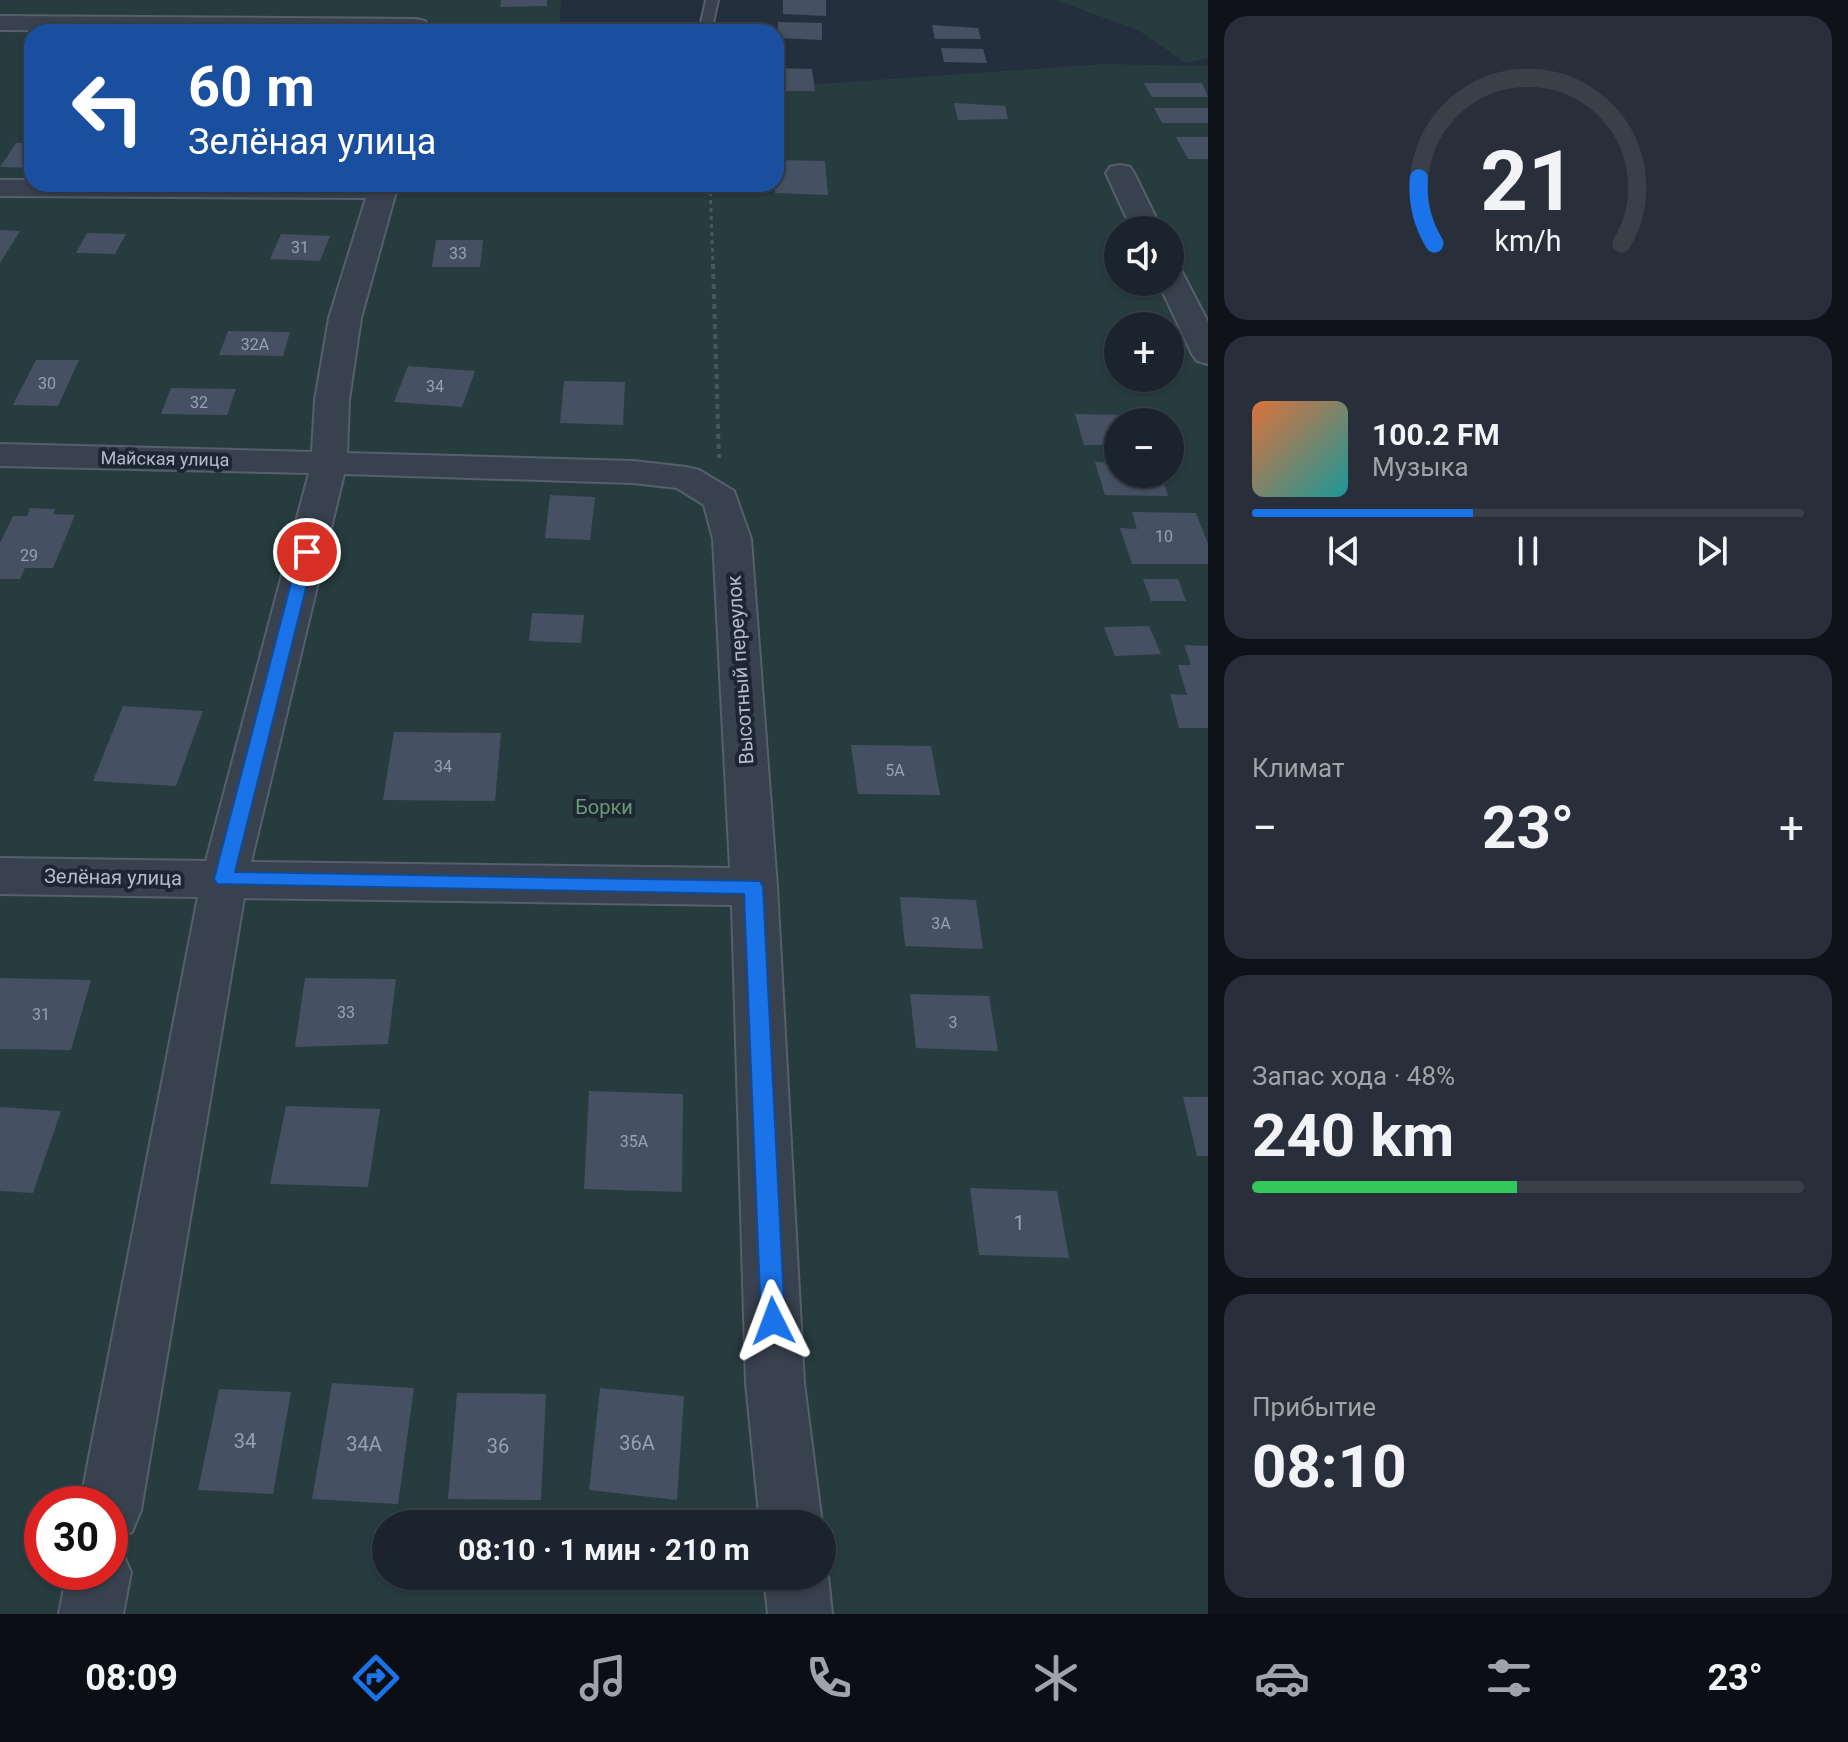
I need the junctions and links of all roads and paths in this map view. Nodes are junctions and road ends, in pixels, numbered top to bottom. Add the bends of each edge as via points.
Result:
1 (422, 0) edge
2 (712, 0) edge
3 (0, 23) edge
4 (69, 24) edge
5 (417, 24) edge
6 (707, 24) edge
7 (1120, 173) dead end
8 (0, 188) edge
9 (24, 188) edge
10 (383, 192) edge
11 (710, 192) edge
12 (1140, 216) edge
13 (1180, 296) edge
14 (1208, 354) edge
15 (0, 455) edge
16 (329, 463) junction
17 (721, 499) junction
18 (0, 876) edge
19 (224, 879) junction
20 (754, 887) junction
21 (114, 1486) edge
22 (789, 1510) edge
23 (96, 1590) edge
24 (797, 1590) edge
25 (91, 1614) edge
26 (800, 1614) edge

1 - 5 street
2 - 6 lane
3 - 4 street
7 - 12 street
8 - 9 street
10 - 16 street via 345,318
11 - 17 path
13 - 14 street
15 - 16 street, Майская улица
16 - 17 street via 633,472 686,478
16 - 19 street
17 - 20 street, Высотный переулок via 732,539
18 - 19 street, Зелёная улица
19 - 20 street, Зелёная улица
19 - 21 street
20 - 22 street, Высотный переулок via 775,1383
23 - 25 street
24 - 26 street

